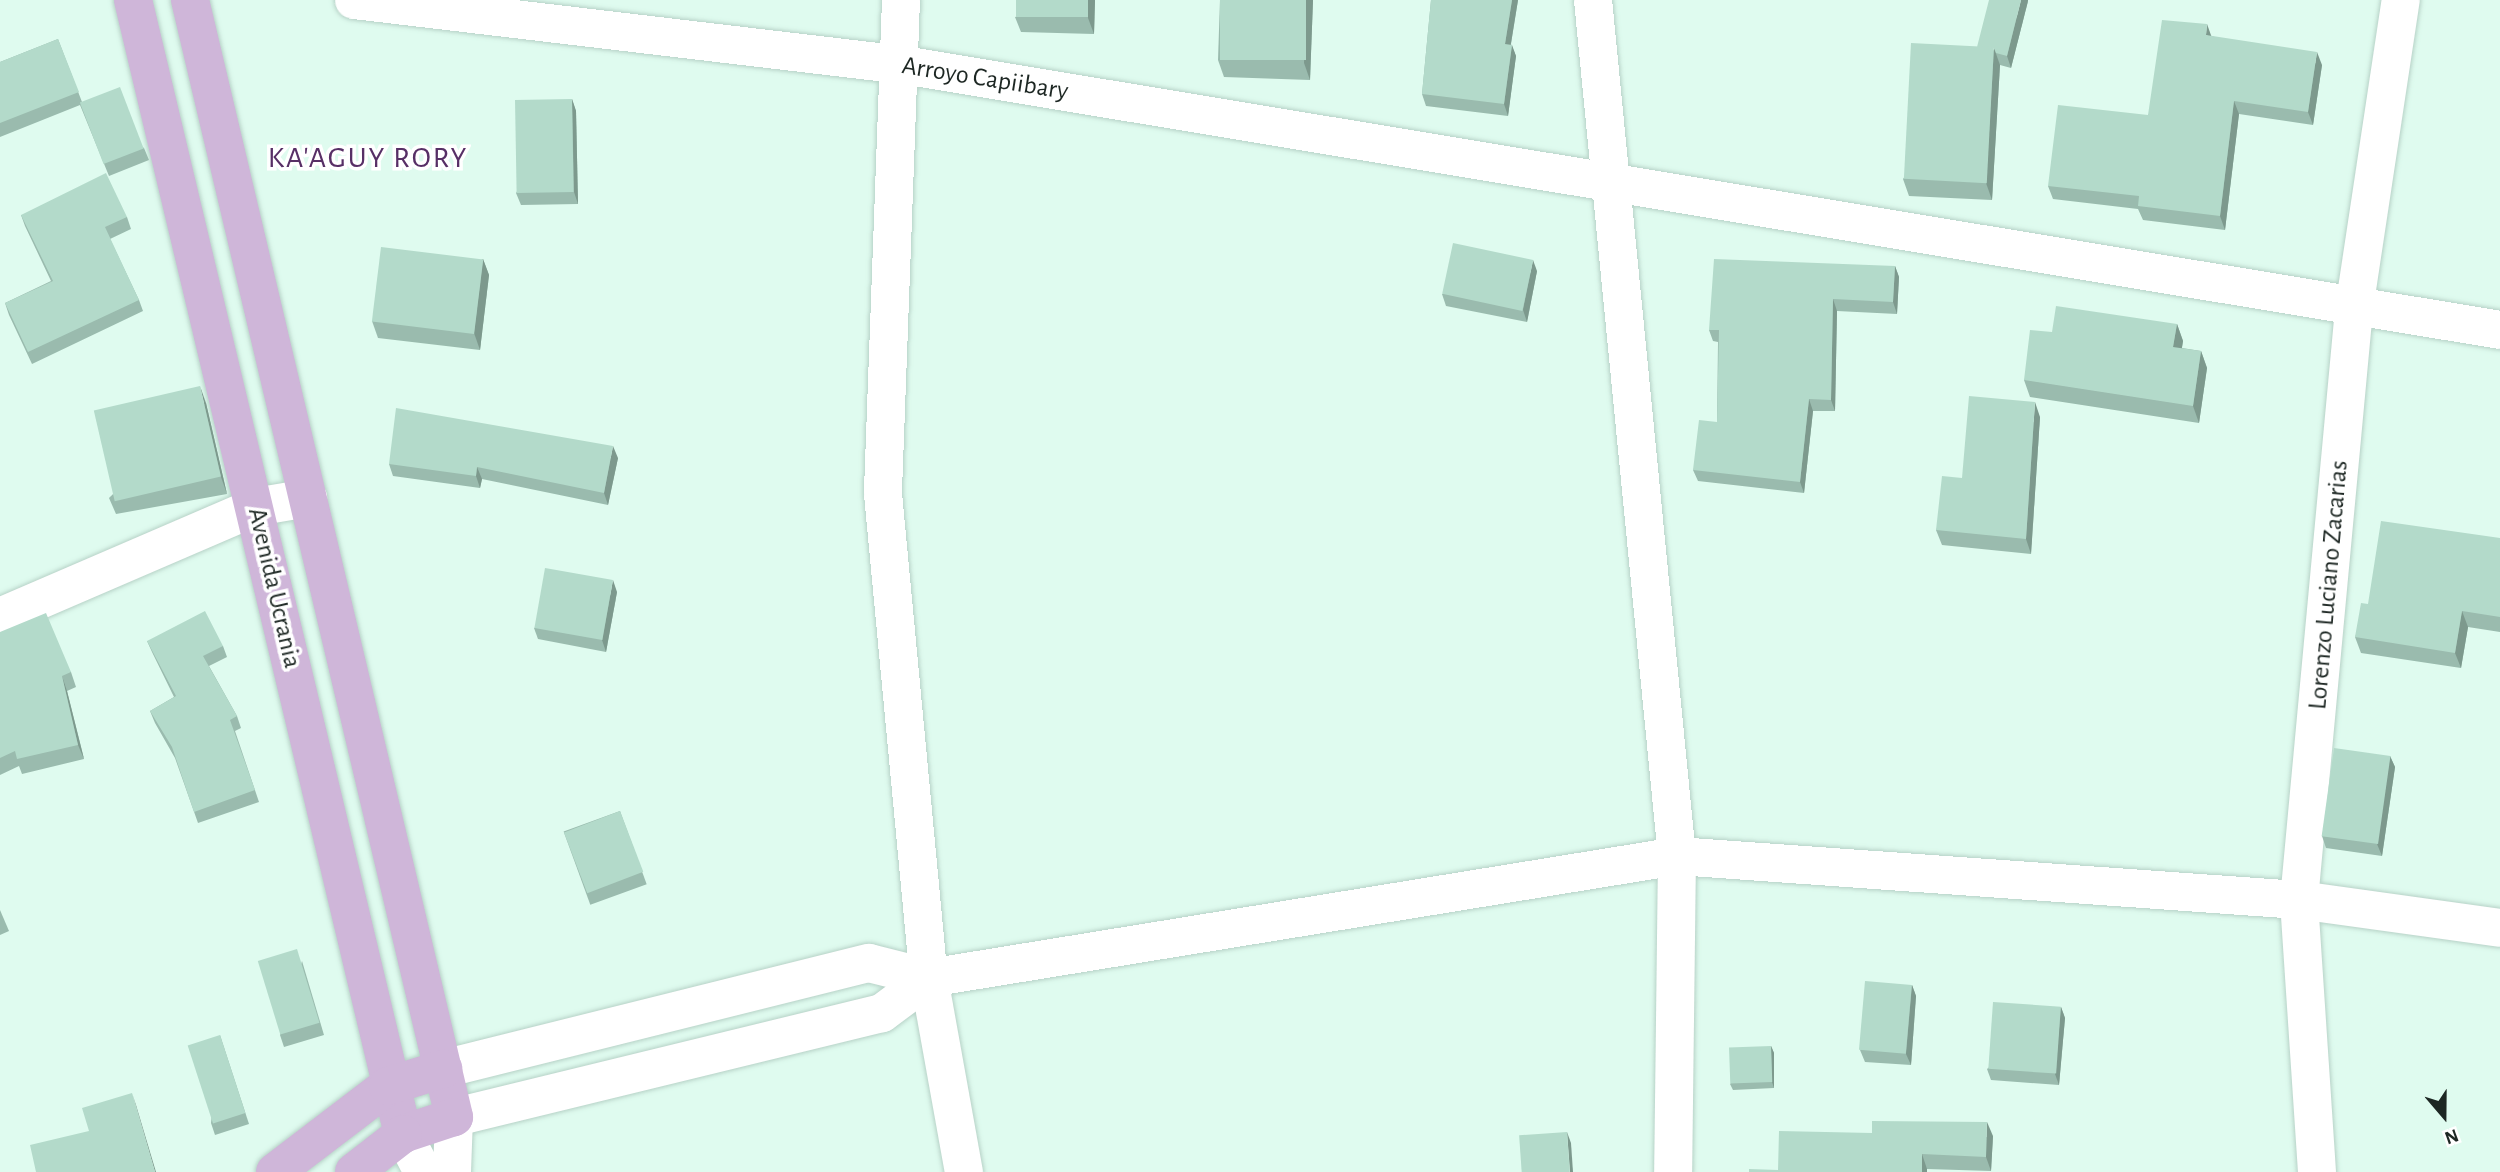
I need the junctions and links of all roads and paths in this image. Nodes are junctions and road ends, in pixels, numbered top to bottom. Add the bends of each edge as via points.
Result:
1 (133, 0) edge
2 (190, 0) edge
3 (354, 0) edge
4 (901, 0) edge
5 (1593, 0) edge
6 (2401, 0) edge
7 (903, 65) junction
8 (1613, 186) junction
9 (2354, 309) junction
10 (2500, 330) edge
11 (308, 498) junction
12 (256, 507) junction
13 (0, 617) edge
14 (1677, 856) junction
15 (2300, 900) junction
16 (2500, 928) edge
17 (929, 978) junction
18 (443, 1069) junction
19 (388, 1086) junction
20 (454, 1117) junction
21 (403, 1134) junction
22 (275, 1172) edge
23 (354, 1172) edge
24 (423, 1172) edge
25 (452, 1172) edge
26 (964, 1172) edge
27 (1672, 1172) edge
28 (2317, 1172) edge

1 - 12 main road, Avenida Ucrania
2 - 11 main road, Avenida Ucrania
3 - 7 street, Arroyo Capiibary
4 - 7 street
5 - 8 street
6 - 9 street, Lorenzo Luciano Zacarias
7 - 8 street, Arroyo Capiibary
7 - 17 street via 883,494
8 - 9 street, Arroyo Capiibary
8 - 14 street
9 - 10 street, Arroyo Capiibary
9 - 15 street, Lorenzo Luciano Zacarias
11 - 12 street
11 - 18 main road, Avenida Ucrania
12 - 13 street
12 - 19 main road, Avenida Ucrania
14 - 15 street
14 - 17 street
14 - 27 street
15 - 16 street
15 - 28 street, Lorenzo Luciano Zacarias
17 - 18 street via 869,963
17 - 20 street via 882,1013
17 - 26 street
18 - 19 main road
18 - 20 main road, Avenida Ucrania
19 - 21 main road, Avenida Ucrania
19 - 22 main road
20 - 21 main road
20 - 25 street, Avenida Ucrania
21 - 23 main road
21 - 24 street, Avenida Ucrania

